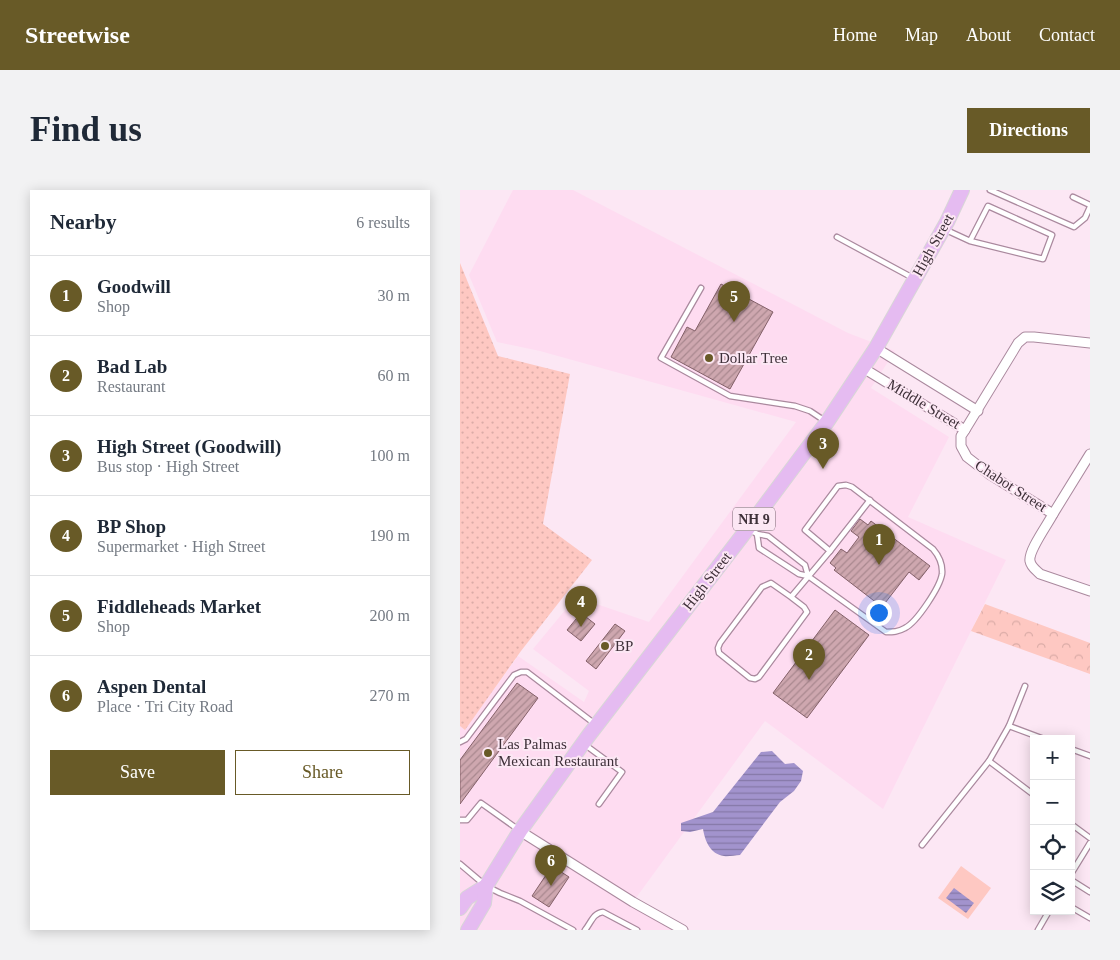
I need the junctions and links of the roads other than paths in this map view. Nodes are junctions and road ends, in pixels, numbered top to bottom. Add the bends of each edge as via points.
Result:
1 (962, 190) edge
2 (990, 190) edge
3 (1000, 192) edge
4 (1073, 197) dead end
5 (1090, 206) edge
6 (943, 229) junction
7 (837, 237) dead end
8 (970, 241) junction
9 (914, 279) junction
10 (701, 288) dead end
11 (1090, 343) edge
12 (876, 348) junction
13 (863, 368) junction
14 (978, 411) junction
15 (827, 422) junction
16 (965, 430) junction
17 (1090, 454) edge
18 (870, 500) junction
19 (1053, 514) junction
20 (752, 531) junction
21 (830, 550) junction
22 (808, 576) junction
23 (1090, 592) edge
24 (791, 597) junction
25 (1025, 686) dead end
26 (597, 725) junction
27 (1009, 726) junction
28 (1033, 735) edge
29 (460, 742) edge
30 (583, 744) junction
31 (1075, 750) edge
32 (1090, 756) edge
33 (989, 761) junction
34 (1030, 793) edge
35 (599, 804) dead end
36 (460, 820) edge
37 (1072, 825) edge
38 (520, 831) junction
39 (1090, 838) edge
40 (1090, 843) edge
41 (922, 845) dead end
42 (460, 864) edge
43 (1073, 870) edge
44 (1075, 883) edge
45 (486, 886) junction
46 (1090, 892) edge
47 (460, 908) edge
48 (1075, 909) edge
49 (1047, 915) edge
50 (1090, 918) edge
51 (468, 930) edge
52 (573, 930) edge
53 (585, 930) edge
54 (637, 930) edge
55 (683, 930) edge
56 (1038, 930) edge

1 - 6 main road, High Street / NH 9
2 - 3 lane
3 - 5 lane via 1074,227 1085,218
4 - 5 lane
6 - 8 lane
6 - 9 main road, High Street / NH 9
7 - 9 lane
8 - 8 lane via 1043,259 1052,235 988,206
9 - 12 main road, High Street / NH 9
10 - 15 lane via 661,358 730,396 796,406
11 - 14 street, Middle Street via 1034,336 1025,338 1018,343
12 - 13 main road, High Street / NH 9
12 - 14 street, Middle Street
13 - 15 main road, High Street / NH 9
13 - 16 street, Middle Street
14 - 16 street, Middle Street
15 - 20 main road, High Street / NH 9
16 - 19 street, Chabot Street via 961,446 967,457
17 - 19 street
18 - 21 lane
18 - 21 lane via 852,487 838,486 805,530
18 - 22 lane via 939,557 942,567 940,581 914,622 895,632 886,632
19 - 23 street, Chabot Street via 1031,553 1030,561 1040,574
20 - 22 lane via 768,536 805,565
20 - 22 lane via 759,548 799,574
20 - 26 main road, High Street / NH 9
21 - 22 lane
22 - 24 lane
24 - 24 lane via 807,612 759,677 750,678 719,653 720,643 762,587 771,583
25 - 27 lane
26 - 29 lane via 527,672 521,672 514,675 466,739
26 - 30 main road, High Street / NH 9
27 - 28 lane
27 - 33 lane
30 - 35 lane via 622,772
30 - 38 main road, High Street / NH 9
31 - 32 lane
33 - 34 lane
33 - 41 lane
36 - 38 lane via 468,820 481,803
37 - 39 lane
38 - 45 main road, High Street / NH 9
38 - 55 street
40 - 43 lane
42 - 45 lane
44 - 46 lane
45 - 47 main road, NH 9 via 466,898
45 - 51 main road, NH 9 via 484,903
45 - 52 lane via 520,900
48 - 50 lane
49 - 56 lane
53 - 54 lane via 595,915 603,912

